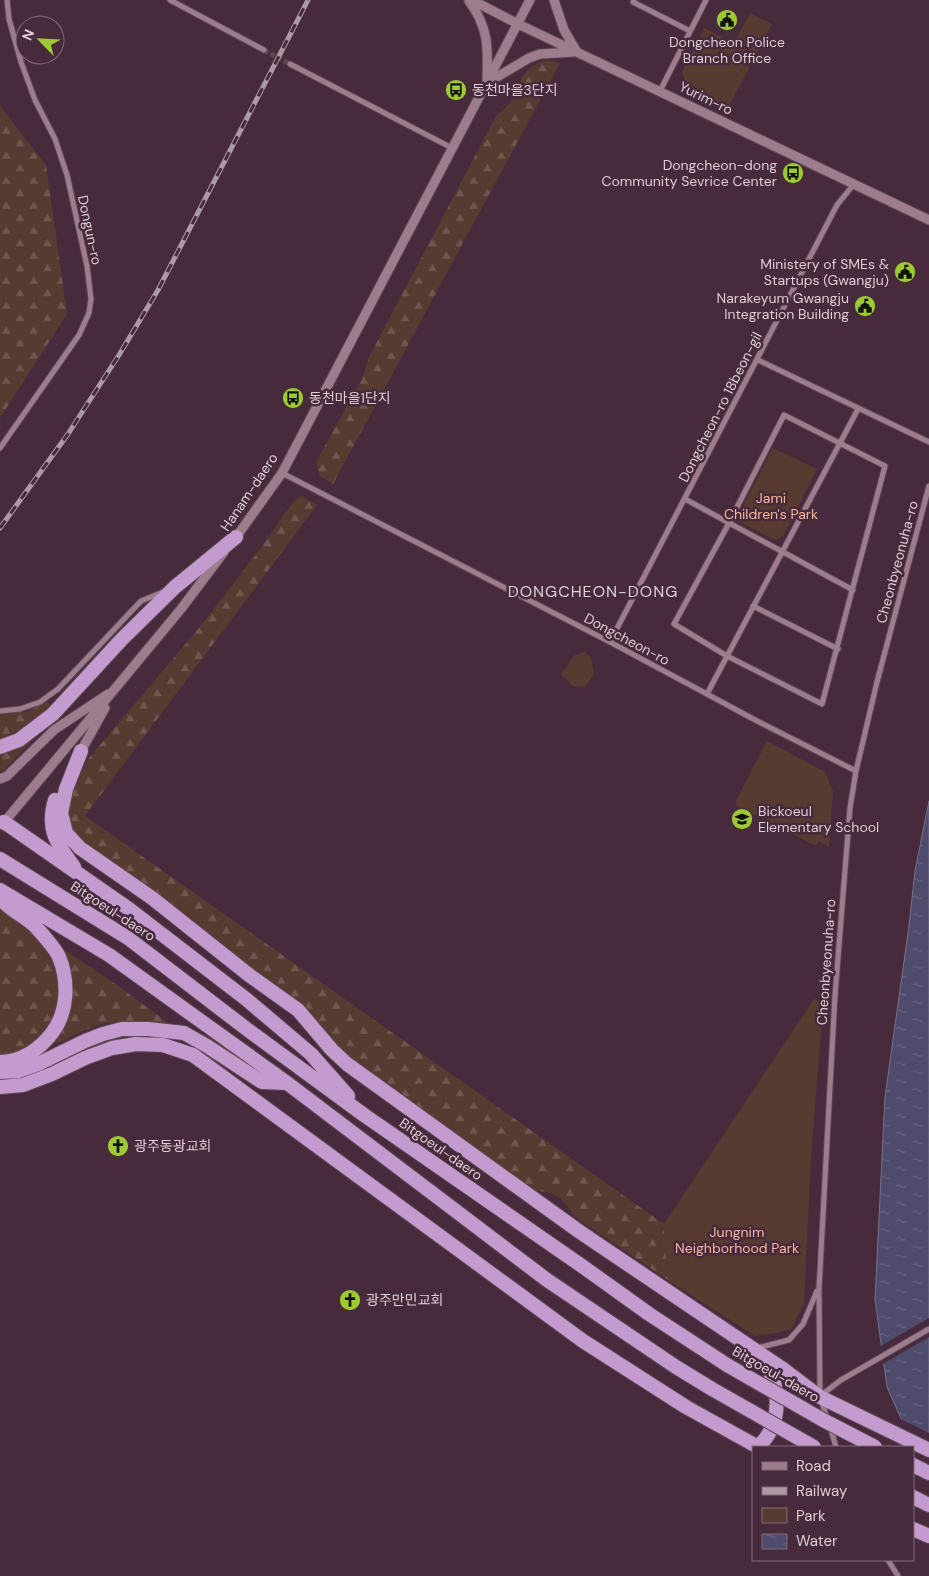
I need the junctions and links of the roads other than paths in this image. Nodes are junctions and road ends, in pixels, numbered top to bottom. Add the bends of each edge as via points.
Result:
1 (7, 0) edge
2 (170, 0) edge
3 (470, 0) edge
4 (530, 0) edge
5 (554, 0) edge
6 (634, 0) edge
7 (706, 0) edge
8 (518, 24) junction
9 (690, 31) junction
10 (264, 50) tunnel mouth
11 (577, 52) junction
12 (290, 64) tunnel mouth
13 (486, 83) junction
14 (660, 91) junction
15 (453, 148) junction
16 (854, 184) junction
17 (929, 220) edge
18 (758, 360) junction
19 (858, 409) junction
20 (929, 442) edge
21 (840, 443) junction
22 (0, 448) edge
23 (282, 473) junction
24 (929, 486) edge
25 (685, 499) junction
26 (729, 523) junction
27 (236, 537) junction
28 (781, 553) junction
29 (175, 587) junction
30 (852, 590) junction
31 (753, 606) junction
32 (610, 642) junction
33 (838, 648) junction
34 (726, 656) junction
35 (116, 688) junction
36 (707, 694) junction
37 (0, 711) edge
38 (0, 747) edge
39 (81, 751) junction
40 (856, 771) junction
41 (0, 779) edge
42 (1, 823) edge
43 (3, 861) edge
44 (79, 874) junction
45 (0, 890) edge
46 (0, 898) edge
47 (0, 1062) edge
48 (0, 1072) edge
49 (287, 1083) junction
50 (0, 1087) edge
51 (364, 1115) junction
52 (819, 1289) junction
53 (929, 1329) edge
54 (754, 1349) junction
55 (820, 1397) junction
56 (756, 1446) edge
57 (759, 1446) edge
58 (812, 1446) edge
59 (836, 1446) edge
60 (874, 1446) edge
61 (929, 1450) edge
62 (914, 1466) edge
63 (929, 1473) edge
64 (914, 1498) edge
65 (929, 1505) edge
66 (914, 1529) edge
67 (929, 1536) edge
68 (889, 1561) edge
69 (898, 1576) edge

1 - 22 street, Dongun-ro via 21,62 67,175 91,299 89,313 79,335
2 - 10 street
3 - 8 street, Yurim-ro
3 - 13 street via 485,28 488,47
4 - 8 street, Hanam-daero
5 - 11 street via 564,30
6 - 9 street
7 - 9 street
8 - 11 street, Yurim-ro
8 - 13 street, Hanam-daero
9 - 14 street
11 - 13 street via 540,54
11 - 14 street, Yurim-ro
12 - 15 street
13 - 15 street, Hanam-daero
14 - 16 street, Yurim-ro
15 - 23 street, Hanam-daero
16 - 17 street, Yurim-ro
16 - 18 street, Dongcheon-ro 18beon-gil via 837,205
18 - 19 street
18 - 25 street, Dongcheon-ro 18beon-gil
19 - 20 street
19 - 21 street
21 - 26 street via 784,415
21 - 28 street
21 - 30 street via 885,466
23 - 27 street, Hanam-daero
23 - 32 street, Dongcheon-ro
24 - 40 street, Cheonbyeonuha-ro
25 - 26 street
25 - 32 street, Dongcheon-ro 18beon-gil
26 - 28 street
26 - 34 street via 674,624
27 - 29 highway
27 - 35 street, Hanam-daero
28 - 30 street
28 - 31 street
29 - 37 street via 141,602 58,688 40,702
29 - 38 highway via 53,714 19,740
30 - 33 street
31 - 33 street
31 - 34 street
32 - 36 street, Dongcheon-ro
33 - 34 street via 822,704
34 - 36 street
35 - 39 street
35 - 41 street via 54,730
35 - 42 street, Hanam-daero
36 - 40 street, Dongcheon-ro
39 - 44 highway via 62,782 54,803 52,824 53,833
39 - 54 highway via 66,789 61,813 66,833 80,848 152,898 298,1010 347,1064 580,1232
40 - 52 street, Cheonbyeonuha-ro via 850,808 835,995
42 - 44 highway
43 - 51 highway, Bitgoeul-daero via 128,938
44 - 51 highway via 246,999 311,1054
45 - 49 highway via 109,955
46 - 47 highway via 35,926 59,956 66,1000 58,1026 44,1043 32,1052
48 - 49 highway via 25,1069 104,1034 122,1029 148,1028 184,1033 262,1082
49 - 58 highway, bridge via 547,1280 676,1367
50 - 56 highway via 23,1085 112,1048 163,1045 193,1055 583,1341 686,1407
51 - 60 highway, Bitgoeul-daero, bridge via 727,1365
52 - 54 street via 803,1324 789,1340
52 - 55 street, Cheonbyeonuha-ro
53 - 55 street via 849,1375
54 - 55 highway
54 - 57 highway via 768,1366 775,1382 776,1415 767,1438
55 - 59 street, Cheonbyeonuha-ro
55 - 61 highway
62 - 63 highway
64 - 65 highway
66 - 67 highway
68 - 69 street

